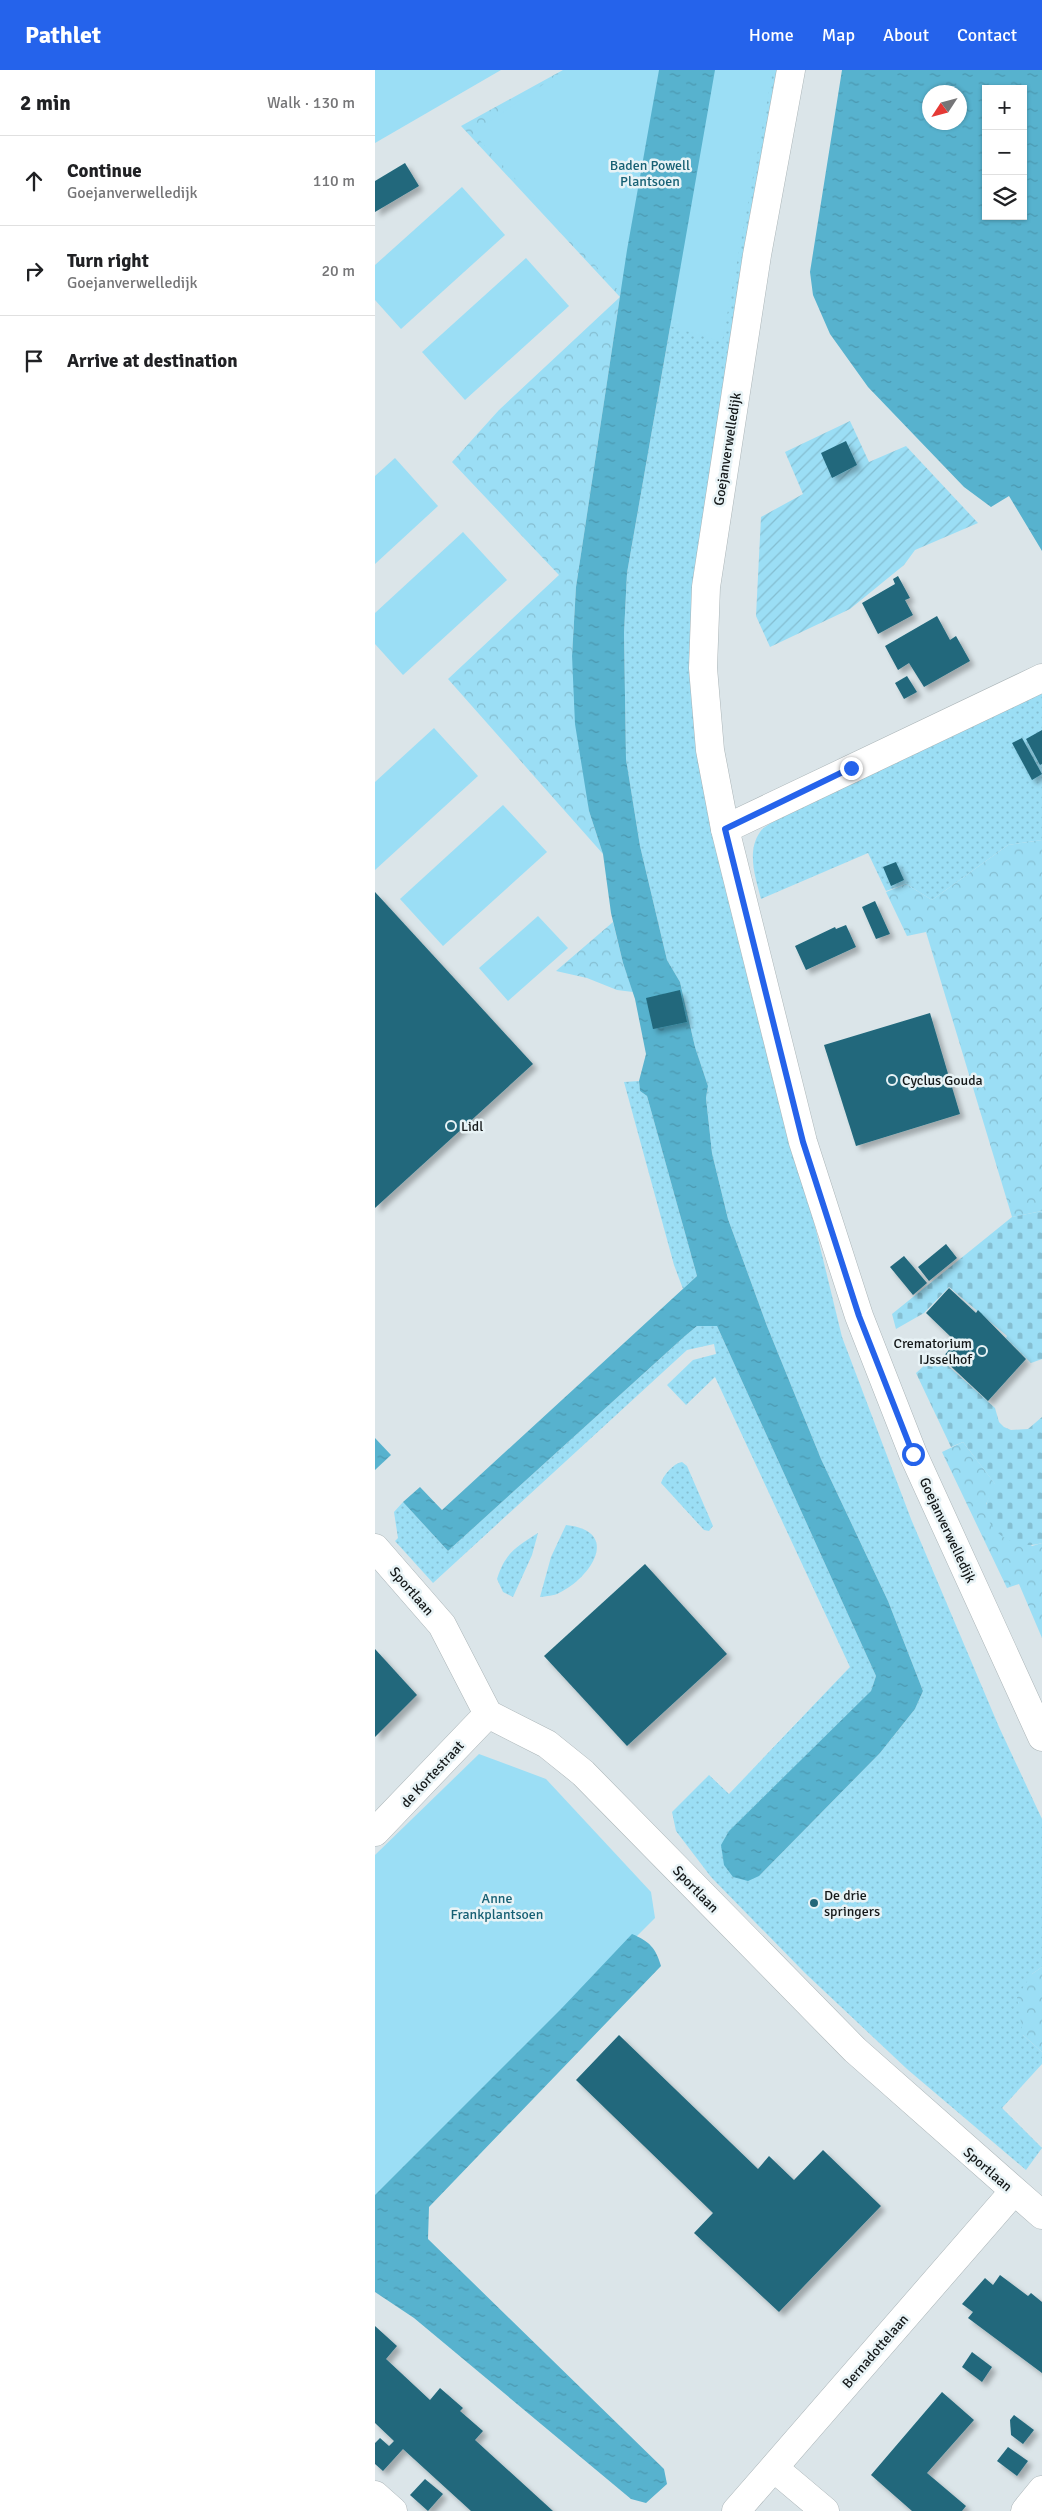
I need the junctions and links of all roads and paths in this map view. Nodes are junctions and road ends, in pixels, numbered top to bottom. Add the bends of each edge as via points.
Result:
1 (791, 70) edge
2 (1042, 678) edge
3 (725, 829) junction
4 (375, 1548) edge
5 (488, 1714) junction
6 (1042, 1737) edge
7 (375, 1832) edge
8 (1014, 2191) junction
9 (1042, 2215) edge
10 (774, 2468) junction
11 (1042, 2490) edge
12 (375, 2495) edge
13 (393, 2511) edge
14 (736, 2511) edge
15 (825, 2511) edge
16 (1025, 2511) edge

1 - 3 street, Goejanverwelledijk via 757,255 706,587 703,668 710,750
2 - 3 street
3 - 6 street, Goejanverwelledijk via 803,1142 859,1316 913,1454
4 - 5 street, Sportlaan via 442,1625
5 - 7 street, de Kortestraat
5 - 8 street, Sportlaan via 547,1744 583,1772 855,2050
8 - 9 street, Sportlaan
8 - 10 street, Bernadottelaan
10 - 14 street, Bernadottelaan
10 - 15 street
11 - 16 street
12 - 13 street

